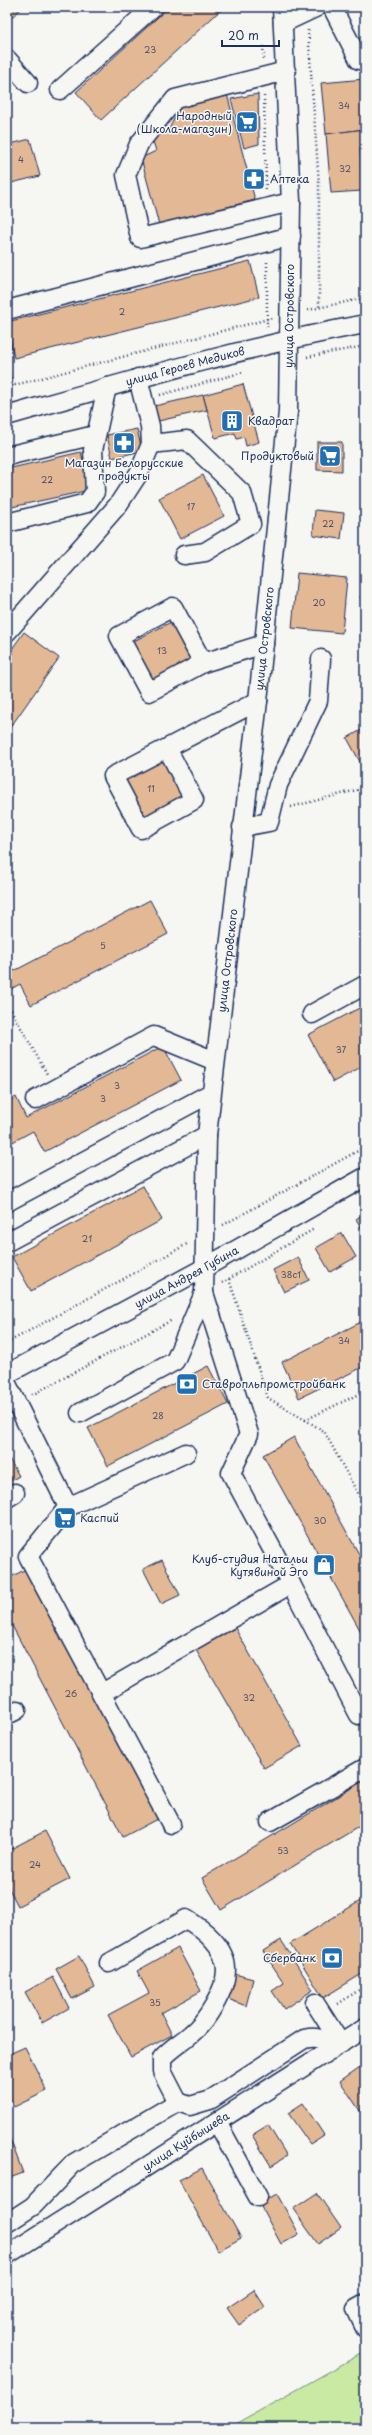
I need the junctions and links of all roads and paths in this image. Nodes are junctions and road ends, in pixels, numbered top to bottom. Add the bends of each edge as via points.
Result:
1 (153, 7) edge
2 (332, 7) edge
3 (312, 10) edge
4 (283, 15) edge
5 (263, 38) dead end
6 (7, 59) edge
7 (359, 60) dead end
8 (286, 71) junction
9 (264, 77) junction
10 (28, 83) dead end
11 (60, 90) dead end
12 (291, 202) junction
13 (266, 208) junction
14 (291, 236) junction
15 (267, 243) junction
16 (365, 298) edge
17 (319, 307) junction
18 (7, 310) edge
19 (289, 314) junction
20 (268, 319) junction
21 (365, 324) edge
22 (289, 338) junction
23 (365, 346) edge
24 (289, 360) junction
25 (7, 362) edge
26 (247, 371) dead end
27 (138, 378) junction
28 (13, 386) junction
29 (7, 387) edge
30 (107, 387) junction
31 (143, 399) junction
32 (7, 416) edge
33 (95, 435) junction
34 (151, 444) junction
35 (7, 456) edge
36 (7, 523) edge
37 (184, 555) dead end
38 (7, 632) edge
39 (264, 644) junction
40 (321, 659) dead end
41 (203, 663) junction
42 (258, 701) junction
43 (167, 748) junction
44 (365, 788) edge
45 (271, 812) junction
46 (242, 827) junction
47 (365, 985) edge
48 (7, 1003) edge
49 (312, 1014) dead end
50 (215, 1061) junction
51 (56, 1089) junction
52 (211, 1093) junction
53 (35, 1100) dead end
54 (207, 1135) junction
55 (365, 1177) edge
56 (7, 1202) edge
57 (318, 1227) dead end
58 (7, 1242) edge
59 (204, 1268) junction
60 (229, 1279) junction
61 (201, 1300) junction
62 (7, 1374) edge
63 (7, 1384) edge
64 (365, 1391) edge
65 (16, 1404) junction
66 (80, 1413) dead end
67 (305, 1420) junction
68 (186, 1453) dead end
69 (68, 1507) junction
70 (365, 1507) edge
71 (291, 1584) junction
72 (102, 1693) junction
73 (359, 1716) dead end
74 (365, 1768) edge
75 (270, 1822) dead end
76 (171, 1824) dead end
77 (109, 1963) dead end
78 (365, 1986) edge
79 (319, 2008) joint
80 (365, 2028) edge
81 (336, 2047) junction
82 (178, 2102) junction
83 (217, 2122) junction
84 (258, 2197) dead end
85 (7, 2223) edge
86 (7, 2255) edge
87 (365, 2304) edge
88 (365, 2328) edge

1 - 11 street
2 - 7 street
3 - 4 street
3 - 17 path via 319,184
4 - 8 street, улица Островского
5 - 9 path
6 - 10 street
8 - 9 street
8 - 12 street, улица Островского
9 - 13 path
9 - 13 street via 175,99 139,144 126,174 140,238
12 - 13 street
12 - 14 street, улица Островского
14 - 15 street
14 - 19 street, улица Островского
15 - 18 street
15 - 20 path
16 - 17 path
17 - 19 path
19 - 20 path
19 - 22 street, улица Островского
20 - 28 path
21 - 22 street, улица Героев Медиков
22 - 24 street, улица Островского
22 - 27 street, улица Героев Медиков
23 - 24 path
24 - 39 street, улица Островского via 288,412
25 - 28 path
26 - 31 path
27 - 30 street, улица Героев Медиков
27 - 31 street
28 - 29 path
30 - 32 street, улица Героев Медиков
30 - 33 street
31 - 34 street via 150,426
33 - 35 street
33 - 36 street via 95,492 87,503
34 - 37 street via 187,440 242,493 251,524 205,552
34 - 38 street via 139,473 118,505
39 - 41 street
39 - 42 street, улица Островского
40 - 45 street via 318,701 278,785
41 - 41 street via 149,692 119,636 173,606
42 - 43 street
42 - 46 street, улица Островского
43 - 43 street via 194,800 141,830 113,776
44 - 45 path
45 - 46 street via 269,822
46 - 50 street, улица Островского
47 - 49 street
48 - 51 path
50 - 51 street via 154,1036
50 - 52 street, улица Островского
51 - 53 street
52 - 54 street, улица Островского
52 - 56 street
54 - 58 street
54 - 59 street, улица Островского
55 - 59 street, улица Андрея Губина
57 - 60 path
59 - 61 street, улица Островского
59 - 62 street, улица Андрея Губина
60 - 61 path
60 - 67 path via 268,1398
61 - 65 path
61 - 66 street via 175,1361
61 - 71 street via 249,1434 231,1473
63 - 65 street
64 - 67 path
65 - 69 street
67 - 70 path via 324,1431
68 - 69 street
69 - 72 street via 28,1556
71 - 72 street
71 - 73 street
72 - 76 street
74 - 75 street
77 - 82 street via 186,1919 203,1929 220,1951 226,1970 218,1997 207,2017 192,2034 162,2058 162,2071
78 - 79 path
79 - 81 street
80 - 81 street, улица Куйбышева
81 - 82 street via 314,2036 304,2039 210,2100 190,2106
81 - 83 street, улица Куйбышева
82 - 85 street via 74,2164 33,2206
83 - 84 street
83 - 86 street, улица Куйбышева
87 - 88 street via 356,2309

